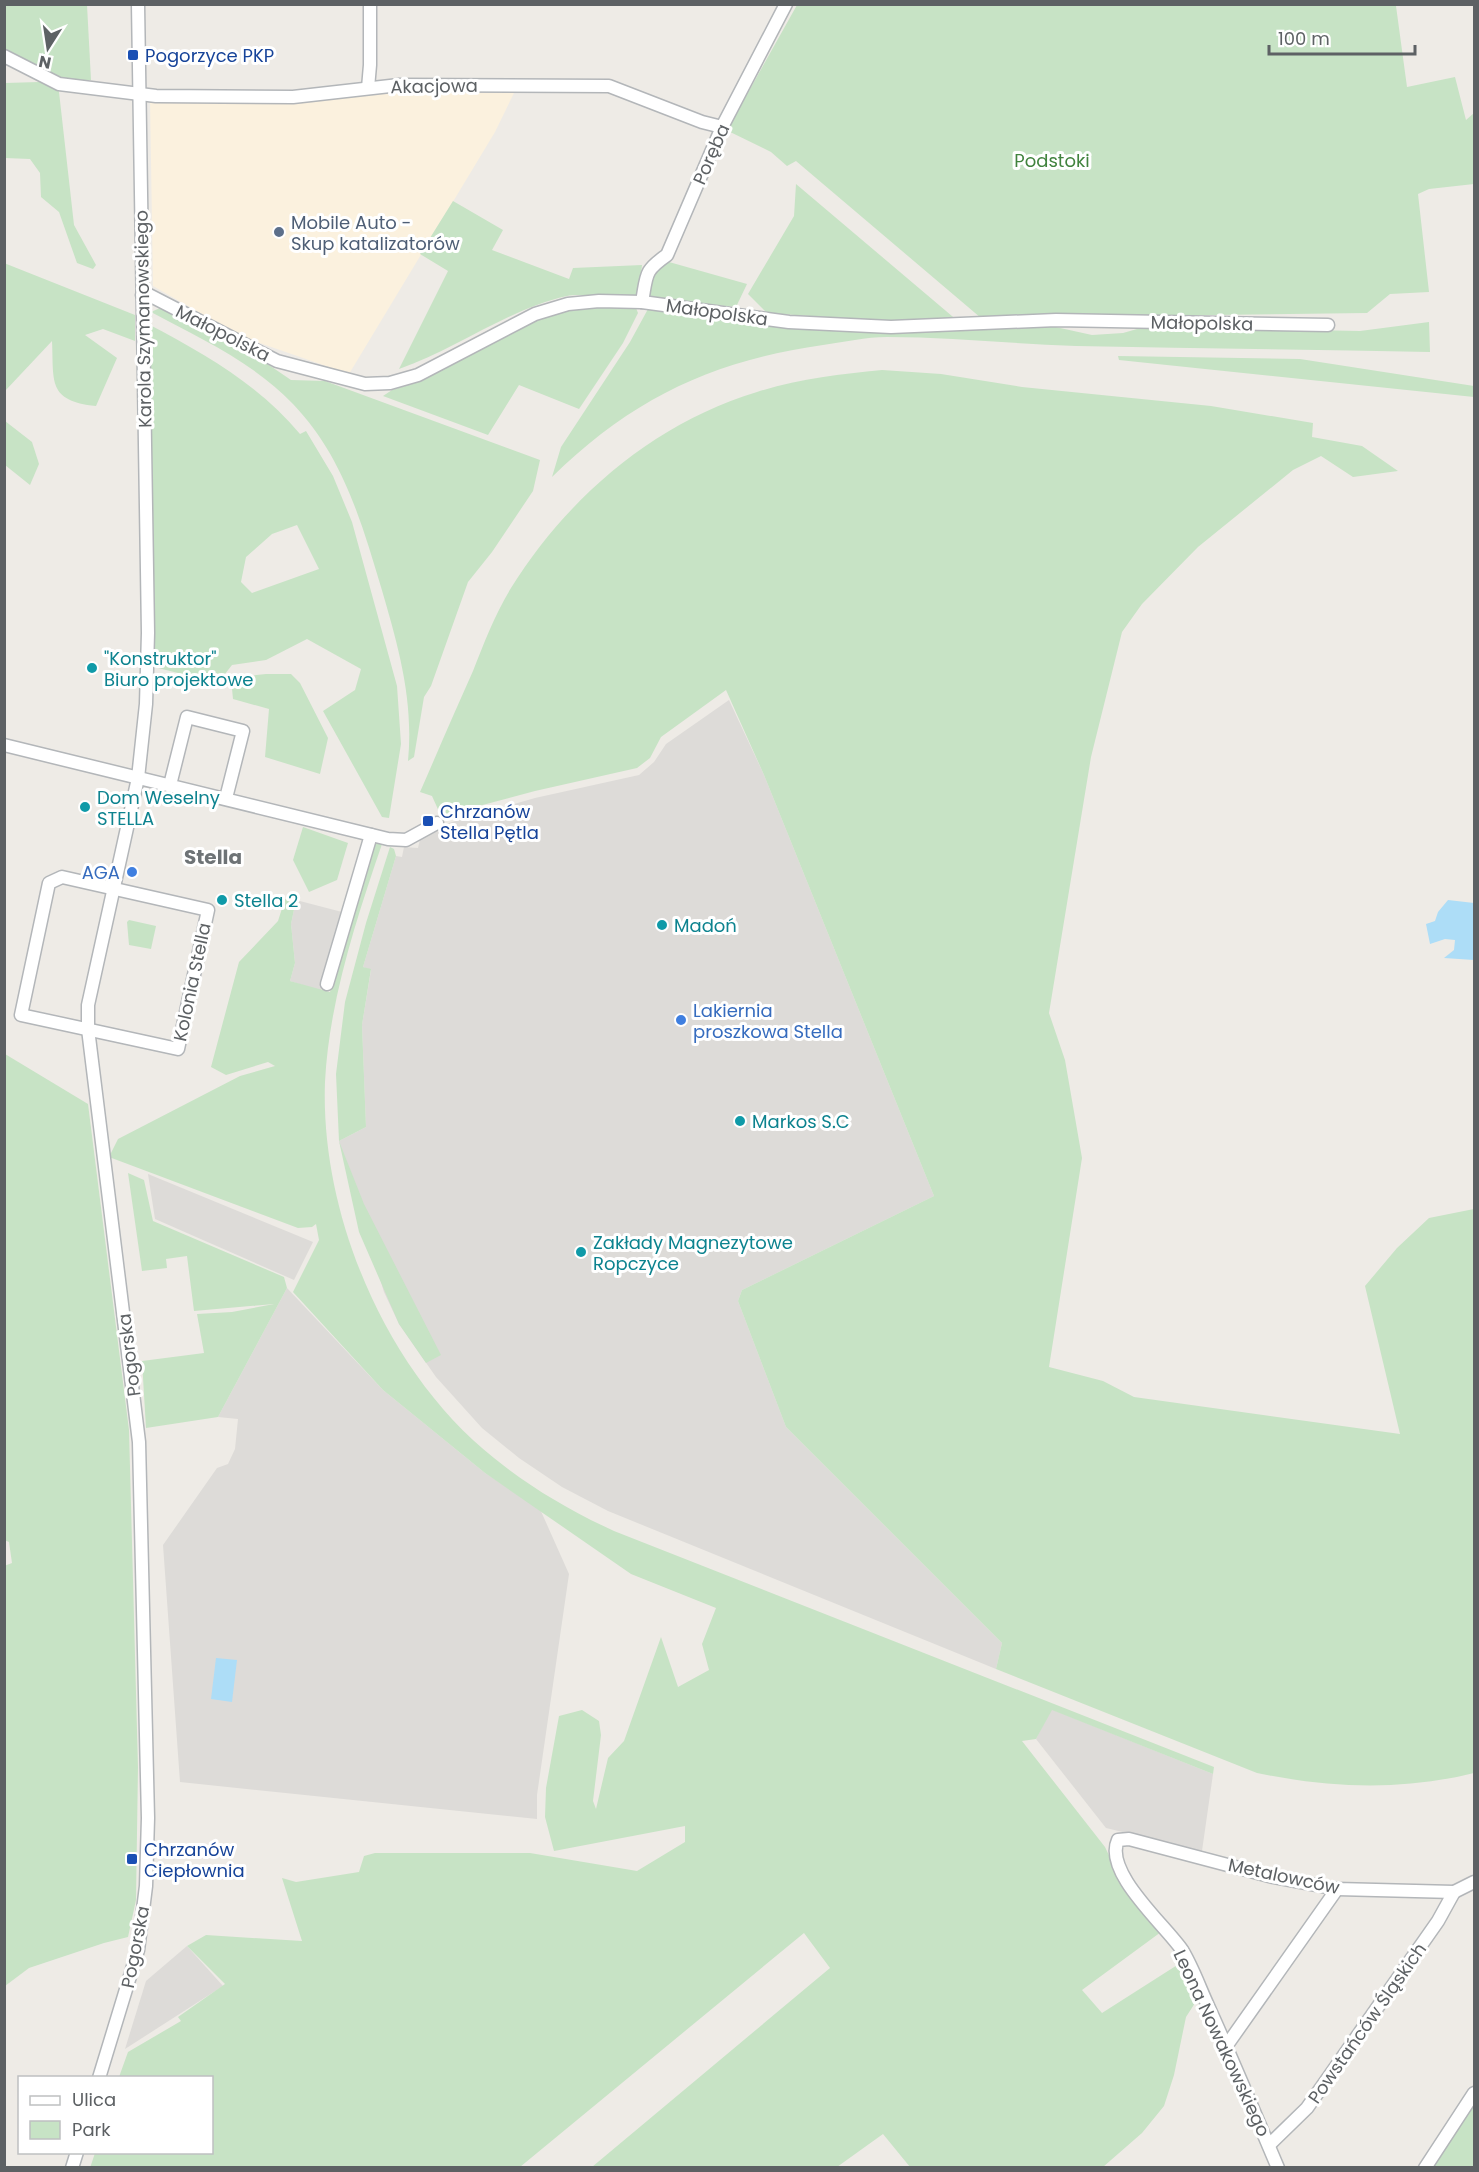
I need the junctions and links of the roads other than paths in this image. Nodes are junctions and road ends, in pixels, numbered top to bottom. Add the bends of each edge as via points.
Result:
1 (138, 4) edge
2 (370, 4) edge
3 (786, 4) edge
4 (4, 56) edge
5 (368, 88) junction
6 (139, 92) junction
7 (722, 128) junction
8 (142, 295) junction
9 (642, 302) junction
10 (1328, 325) dead end
11 (148, 633) joint
12 (4, 745) edge
13 (138, 778) junction
14 (170, 785) junction
15 (226, 798) junction
16 (437, 823) dead end
17 (371, 835) junction
18 (113, 889) junction
19 (327, 984) dead end
20 (88, 1029) junction
21 (1129, 1839) joint
22 (1474, 1882) edge
23 (1337, 1889) junction
24 (1454, 1892) junction
25 (1227, 2045) junction
26 (100, 2076) edge
27 (1474, 2093) edge
28 (1269, 2145) junction
29 (1278, 2168) edge
30 (1425, 2168) edge

1 - 6 street, Karola Szymanowskiego
2 - 5 street
3 - 7 street, Poręba
4 - 6 street, Akacjowa via 59,84
5 - 6 street, Akacjowa via 293,97 156,96
5 - 7 street, Akacjowa via 609,86
6 - 8 street, Karola Szymanowskiego
7 - 9 street, Poręba via 667,255 653,263 647,273
8 - 9 street, Małopolska via 149,295 277,361 365,384 390,383 418,375 546,311 568,304
8 - 11 street, Karola Szymanowskiego
9 - 10 street, Małopolska via 789,322 891,327 1056,320
11 - 13 street, Pogorska
12 - 13 street
13 - 14 street
13 - 18 street, Pogorska
14 - 15 street
14 - 15 street via 187,717 243,731
15 - 17 street
16 - 17 street via 406,840
17 - 19 street
18 - 20 street, Pogorska via 88,1005
18 - 20 street, Kolonia Stella via 62,877 49,883 21,1015
18 - 20 street, Kolonia Stella via 208,910 178,1049
20 - 26 street, Pogorska via 139,1442 148,1818 146,1886 138,1950
21 - 23 street, Metalowców via 1273,1877
21 - 25 street, Leona Nowakowskiego via 1118,1839 1114,1846 1121,1870 1140,1901 1182,1951
22 - 24 street, Metalowców
23 - 24 street, Metalowców
23 - 25 street
24 - 28 street, Powstańców Śląskich via 1438,1921 1307,2108
25 - 28 street, Leona Nowakowskiego
27 - 30 street
28 - 29 street, Leona Nowakowskiego

